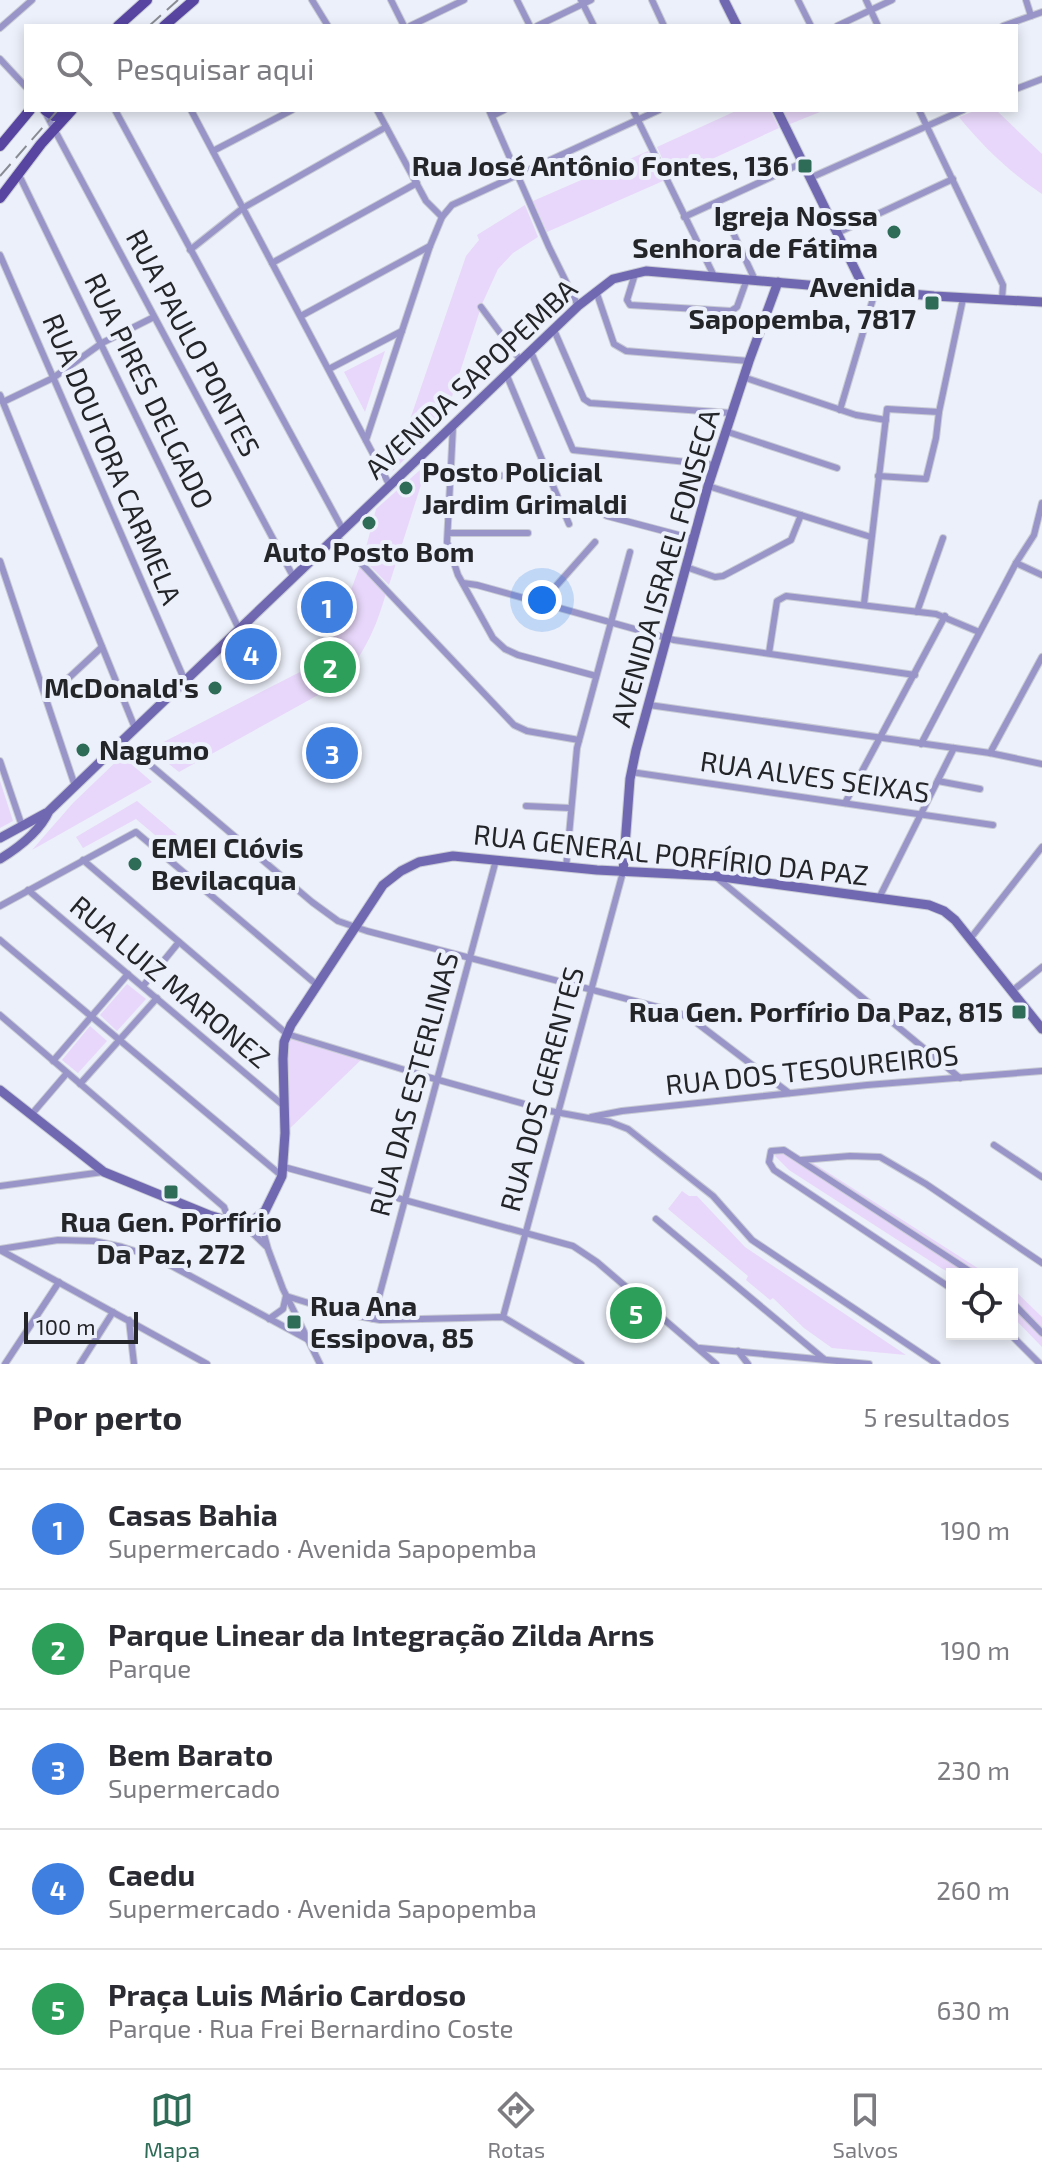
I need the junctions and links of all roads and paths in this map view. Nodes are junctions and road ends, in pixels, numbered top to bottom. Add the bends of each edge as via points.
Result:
1 (32, 0) edge
2 (147, 0) edge
3 (194, 0) edge
4 (312, 0) edge
5 (391, 0) edge
6 (464, 0) edge
7 (517, 0) edge
8 (591, 0) edge
9 (652, 0) edge
10 (724, 0) edge
11 (798, 0) edge
12 (866, 0) edge
13 (892, 0) edge
14 (1026, 0) edge
15 (582, 2) edge
16 (870, 11) junction
17 (1042, 12) edge
18 (1031, 16) junction
19 (120, 24) edge
20 (166, 24) edge
21 (327, 24) edge
22 (406, 24) edge
23 (411, 24) edge
24 (529, 24) edge
25 (541, 24) edge
26 (593, 24) edge
27 (663, 24) edge
28 (736, 24) edge
29 (810, 24) edge
30 (841, 24) edge
31 (877, 24) edge
32 (1009, 24) edge
33 (0, 28) edge
34 (0, 59) edge
35 (1042, 79) edge
36 (24, 85) edge
37 (1018, 88) edge
38 (28, 112) edge
39 (45, 112) edge
40 (47, 112) edge
41 (116, 112) edge
42 (192, 112) edge
43 (288, 112) edge
44 (378, 112) edge
45 (634, 112) edge
46 (655, 112) edge
47 (778, 112) edge
48 (920, 112) edge
49 (958, 112) edge
50 (70, 113) edge
51 (490, 113) edge
52 (638, 120) junction
53 (926, 125) junction
54 (386, 127) junction
55 (54, 129) junction
56 (0, 146) edge
57 (213, 151) junction
58 (802, 163) junction
59 (18, 173) junction
60 (518, 175) junction
61 (810, 178) junction
62 (953, 179) junction
63 (417, 183) junction
64 (0, 198) edge
65 (243, 208) junction
66 (442, 217) junction
67 (684, 217) junction
68 (729, 224) dead end
69 (837, 233) junction
70 (430, 246) junction
71 (190, 250) junction
72 (0, 255) edge
73 (272, 263) junction
74 (635, 272) junction
75 (714, 276) junction
76 (751, 280) junction
77 (778, 282) junction
78 (596, 291) junction
79 (870, 291) junction
80 (963, 299) junction
81 (1002, 300) junction
82 (1042, 302) edge
83 (578, 306) junction
84 (481, 307) dead end
85 (301, 316) junction
86 (154, 317) junction
87 (554, 330) junction
88 (402, 331) junction
89 (102, 343) junction
90 (531, 352) junction
91 (521, 361) junction
92 (749, 361) junction
93 (329, 369) junction
94 (507, 376) junction
95 (743, 377) junction
96 (53, 378) junction
97 (1, 398) edge
98 (840, 410) junction
99 (939, 412) junction
100 (731, 413) junction
101 (886, 420) junction
102 (453, 427) junction
103 (725, 431) junction
104 (366, 440) junction
105 (715, 465) junction
106 (837, 468) dead end
107 (510, 475) dead end
108 (878, 476) junction
109 (451, 480) junction
110 (390, 486) junction
111 (708, 486) junction
112 (1042, 503) edge
113 (593, 508) dead end
114 (801, 515) junction
115 (569, 524) dead end
116 (448, 533) junction
117 (528, 533) dead end
118 (340, 534) junction
119 (871, 537) junction
120 (943, 538) dead end
121 (694, 539) junction
122 (1031, 539) junction
123 (595, 542) dead end
124 (1042, 545) edge
125 (630, 552) dead end
126 (0, 561) edge
127 (1016, 563) junction
128 (686, 567) junction
129 (1042, 575) edge
130 (294, 578) junction
131 (463, 583) junction
132 (541, 603) junction
133 (864, 604) junction
134 (917, 612) junction
135 (945, 616) junction
136 (611, 622) junction
137 (239, 629) junction
138 (979, 632) junction
139 (667, 638) junction
140 (102, 647) junction
141 (769, 653) junction
142 (1042, 657) edge
143 (915, 675) junction
144 (596, 676) junction
145 (185, 681) junction
146 (46, 699) junction
147 (649, 705) junction
148 (135, 728) junction
149 (881, 738) junction
150 (579, 740) junction
151 (122, 741) junction
152 (921, 744) junction
153 (954, 748) junction
154 (990, 753) junction
155 (0, 761) edge
156 (1042, 764) edge
157 (631, 772) junction
158 (938, 781) junction
159 (75, 786) junction
160 (980, 789) dead end
161 (845, 803) junction
162 (526, 806) dead end
163 (570, 808) junction
164 (49, 811) junction
165 (922, 814) junction
166 (993, 825) dead end
167 (18, 828) junction
168 (0, 838) edge
169 (1042, 847) edge
170 (14, 850) junction
171 (0, 859) edge
172 (83, 860) junction
173 (496, 860) junction
174 (566, 868) junction
175 (623, 872) junction
176 (714, 876) junction
177 (28, 890) junction
178 (879, 898) junction
179 (0, 906) edge
180 (355, 927) junction
181 (970, 939) junction
182 (0, 940) edge
183 (179, 942) junction
184 (470, 957) junction
185 (1042, 967) edge
186 (128, 974) junction
187 (317, 985) junction
188 (143, 986) junction
189 (591, 989) junction
190 (1012, 991) junction
191 (157, 998) junction
192 (0, 1015) edge
193 (91, 1017) junction
194 (1040, 1023) edge
195 (287, 1034) junction
196 (118, 1041) junction
197 (53, 1061) junction
198 (1042, 1071) edge
199 (67, 1073) junction
200 (960, 1078) junction
201 (438, 1079) junction
202 (80, 1084) junction
203 (0, 1090) edge
204 (789, 1093) junction
205 (284, 1106) junction
206 (558, 1112) junction
207 (31, 1115) junction
208 (587, 1118) junction
209 (994, 1145) dead end
210 (800, 1160) junction
211 (283, 1171) junction
212 (104, 1172) junction
213 (1042, 1177) edge
214 (0, 1186) edge
215 (405, 1200) junction
216 (259, 1216) junction
217 (656, 1219) dead end
218 (229, 1221) junction
219 (242, 1223) junction
220 (526, 1232) junction
221 (0, 1249) edge
222 (268, 1249) junction
223 (1042, 1263) edge
224 (965, 1268) edge
225 (59, 1282) junction
226 (946, 1285) edge
227 (286, 1296) junction
228 (1018, 1308) edge
229 (113, 1312) junction
230 (503, 1317) junction
231 (269, 1319) junction
232 (373, 1319) junction
233 (129, 1320) junction
234 (1042, 1333) edge
235 (307, 1339) junction
236 (1016, 1340) edge
237 (700, 1348) junction
238 (738, 1351) junction
239 (824, 1359) junction
240 (842, 1363) edge
241 (5, 1364) edge
242 (80, 1364) edge
243 (134, 1364) edge
244 (207, 1364) edge
245 (320, 1364) edge
246 (581, 1364) edge
247 (716, 1364) edge
248 (748, 1364) edge
249 (869, 1364) edge
250 (937, 1364) edge
251 (1040, 1364) edge

1 - 33 street
2 - 19 main road
3 - 20 main road
4 - 21 street
5 - 22 street
6 - 23 street
7 - 24 street
8 - 15 street
9 - 27 street
10 - 28 street
11 - 29 street
12 - 16 street
13 - 16 street
14 - 18 street
15 - 25 street
15 - 26 street
16 - 30 street
16 - 31 street
17 - 18 street
18 - 32 street
34 - 36 street
35 - 37 street
38 - 56 main road
39 - 55 street, RUA PAULO PONTES
40 - 50 main road
41 - 71 street
42 - 57 street
43 - 57 street
44 - 54 street
45 - 52 street
46 - 52 street
47 - 58 street
48 - 53 street
49 - 53 street
50 - 55 main road
51 - 60 street
52 - 60 street
52 - 67 street
53 - 61 street
53 - 62 street
54 - 63 street
54 - 65 street
55 - 59 main road
55 - 86 street, RUA PAULO PONTES
57 - 65 street
58 - 61 street
58 - 67 street
59 - 64 main road
59 - 89 street, RUA PIRES DELGADO
60 - 66 street via 460,200
60 - 83 street
61 - 69 street
62 - 69 street
62 - 81 street via 1003,285
63 - 66 street
63 - 73 street
65 - 71 street
65 - 73 street
66 - 70 street
67 - 75 street
68 - 76 street
69 - 79 street
70 - 85 street
70 - 88 street
71 - 118 street
72 - 96 street, RUA DOUTORA CARMELA
73 - 85 street
74 - 75 street, AVENIDA SAPOPEMBA
74 - 76 street via 630,305 734,311
74 - 78 street, AVENIDA SAPOPEMBA
75 - 76 street, AVENIDA SAPOPEMBA
76 - 77 street, AVENIDA SAPOPEMBA
77 - 79 street, AVENIDA SAPOPEMBA
77 - 92 street, AVENIDA ISRAEL FONSECA
78 - 83 street, AVENIDA SAPOPEMBA
78 - 92 street via 618,348
79 - 80 street, AVENIDA SAPOPEMBA
79 - 98 street
80 - 81 street, AVENIDA SAPOPEMBA
80 - 99 street
81 - 82 street, AVENIDA SAPOPEMBA
83 - 87 street, AVENIDA SAPOPEMBA
84 - 91 street
85 - 93 street
86 - 89 street
86 - 130 street, RUA PAULO PONTES
87 - 90 street, AVENIDA SAPOPEMBA
87 - 100 street via 590,403
88 - 93 street
88 - 104 street
89 - 96 street
89 - 137 street, RUA PIRES DELGADO
90 - 91 street, AVENIDA SAPOPEMBA
90 - 105 street via 573,450
91 - 94 street, AVENIDA SAPOPEMBA
92 - 95 street, AVENIDA ISRAEL FONSECA
93 - 104 street
94 - 102 street, AVENIDA SAPOPEMBA
94 - 115 street
95 - 98 street
95 - 100 street, AVENIDA ISRAEL FONSECA
96 - 97 street
96 - 145 street, RUA DOUTORA CARMELA
97 - 140 street
98 - 101 street
99 - 101 street via 887,409
99 - 108 street via 926,479
100 - 103 street, AVENIDA ISRAEL FONSECA
101 - 108 street
102 - 109 street
102 - 110 street, AVENIDA SAPOPEMBA
103 - 105 street, AVENIDA ISRAEL FONSECA
103 - 106 street
104 - 110 street
105 - 111 street, AVENIDA ISRAEL FONSECA
107 - 109 street
108 - 119 street
109 - 116 street
110 - 118 street, AVENIDA SAPOPEMBA
111 - 114 street
111 - 121 street, AVENIDA ISRAEL FONSECA
112 - 122 street
113 - 121 street
114 - 119 street
114 - 128 street via 791,540 723,576
116 - 117 street
116 - 131 street via 450,554
118 - 130 street, AVENIDA SAPOPEMBA
118 - 150 street via 514,725
119 - 133 street
120 - 134 street
121 - 128 street, AVENIDA ISRAEL FONSECA
122 - 124 street
122 - 127 street
123 - 132 street
125 - 136 street
126 - 146 street
127 - 129 street
127 - 138 street
128 - 139 street, AVENIDA ISRAEL FONSECA
130 - 137 street, AVENIDA SAPOPEMBA
131 - 132 street
131 - 144 street via 493,638 505,649
132 - 136 street
133 - 134 street
133 - 141 street via 782,596
134 - 135 street
135 - 138 street
135 - 143 street
136 - 139 street
136 - 144 street
137 - 145 street, AVENIDA SAPOPEMBA
138 - 152 street
139 - 141 street
139 - 147 street, AVENIDA ISRAEL FONSECA
140 - 146 street
140 - 148 street
141 - 143 street
142 - 154 street
143 - 149 street
144 - 150 street
145 - 148 street, AVENIDA SAPOPEMBA
146 - 159 street
147 - 149 street
147 - 157 street, AVENIDA ISRAEL FONSECA
148 - 151 street, AVENIDA SAPOPEMBA
149 - 152 street
149 - 161 street
150 - 163 street
151 - 159 street, AVENIDA SAPOPEMBA
151 - 180 street via 312,902
152 - 153 street
153 - 154 street
153 - 158 street
154 - 156 street
155 - 167 street
157 - 161 street, RUA ALVES SEIXAS
157 - 175 street, AVENIDA ISRAEL FONSECA
158 - 160 street
158 - 165 street
159 - 164 street, AVENIDA SAPOPEMBA
161 - 165 street, RUA ALVES SEIXAS
162 - 163 street
163 - 174 street
164 - 167 street, AVENIDA SAPOPEMBA
164 - 170 street, AVENIDA SAPOPEMBA
165 - 166 street, RUA ALVES SEIXAS
165 - 178 street
167 - 168 street, AVENIDA SAPOPEMBA
167 - 170 street
169 - 181 street
170 - 171 street, AVENIDA SAPOPEMBA
172 - 177 street
172 - 183 street
172 - 187 street via 132,832 139,834
173 - 174 street, RUA GENERAL PORFÍRIO DA PAZ
173 - 180 street, RUA GENERAL PORFÍRIO DA PAZ via 444,857 410,867 383,885
173 - 184 street, RUA DAS ESTERLINAS
174 - 175 street, RUA GENERAL PORFÍRIO DA PAZ
175 - 176 street, RUA GENERAL PORFÍRIO DA PAZ
175 - 189 street, RUA DOS GERENTES
176 - 178 street, RUA GENERAL PORFÍRIO DA PAZ
176 - 200 street
177 - 179 street
177 - 186 street, RUA LUIZ MARONEZ
178 - 181 street, RUA GENERAL PORFÍRIO DA PAZ via 938,908
180 - 184 street
180 - 187 street, RUA GENERAL PORFÍRIO DA PAZ
181 - 190 street, RUA GENERAL PORFÍRIO DA PAZ
182 - 193 street
183 - 188 street
183 - 195 street
184 - 189 street
184 - 201 street, RUA DAS ESTERLINAS
185 - 190 street
186 - 188 street, RUA LUIZ MARONEZ
186 - 193 street
187 - 195 street, RUA GENERAL PORFÍRIO DA PAZ
188 - 191 street, RUA LUIZ MARONEZ
189 - 204 street via 686,1015
189 - 206 street, RUA DOS GERENTES
190 - 194 street, RUA GENERAL PORFÍRIO DA PAZ
191 - 196 street
191 - 205 street, RUA LUIZ MARONEZ
192 - 197 street
193 - 196 street
193 - 197 street
195 - 201 street
195 - 205 street, RUA GENERAL PORFÍRIO DA PAZ
196 - 202 street
196 - 211 street
197 - 199 street
198 - 200 street, RUA DOS TESOUREIROS
199 - 202 street
199 - 207 street
200 - 204 street, RUA DOS TESOUREIROS
201 - 206 street
201 - 215 street, RUA DAS ESTERLINAS
202 - 218 street via 224,1207
203 - 207 street
204 - 208 street, RUA DOS TESOUREIROS
205 - 211 street, RUA GENERAL PORFÍRIO DA PAZ
206 - 208 street
206 - 220 street, RUA DOS GERENTES
207 - 212 street
208 - 250 street via 619,1124 636,1134 713,1196 752,1240
209 - 213 street
210 - 223 street via 880,1157
210 - 224 street
210 - 226 street via 784,1150 774,1149 769,1156 774,1170
211 - 215 street
211 - 216 street, RUA GENERAL PORFÍRIO DA PAZ
212 - 214 street
212 - 218 street
215 - 220 street
215 - 232 street, RUA DAS ESTERLINAS
216 - 219 street
216 - 222 street
217 - 239 street
218 - 219 street
219 - 222 street
220 - 230 street, RUA DOS GERENTES
220 - 237 street via 583,1251
221 - 225 street
221 - 231 street via 58,1240 122,1247 157,1258
222 - 227 street
225 - 229 street
225 - 241 street
227 - 231 street via 283,1309
227 - 232 street
227 - 235 street
228 - 234 street
229 - 233 street
229 - 242 street
230 - 232 street
230 - 246 street
231 - 235 street
233 - 243 street
233 - 244 street
235 - 245 street
236 - 251 street
237 - 238 street
237 - 247 street
238 - 239 street
238 - 248 street
239 - 240 street
240 - 249 street

